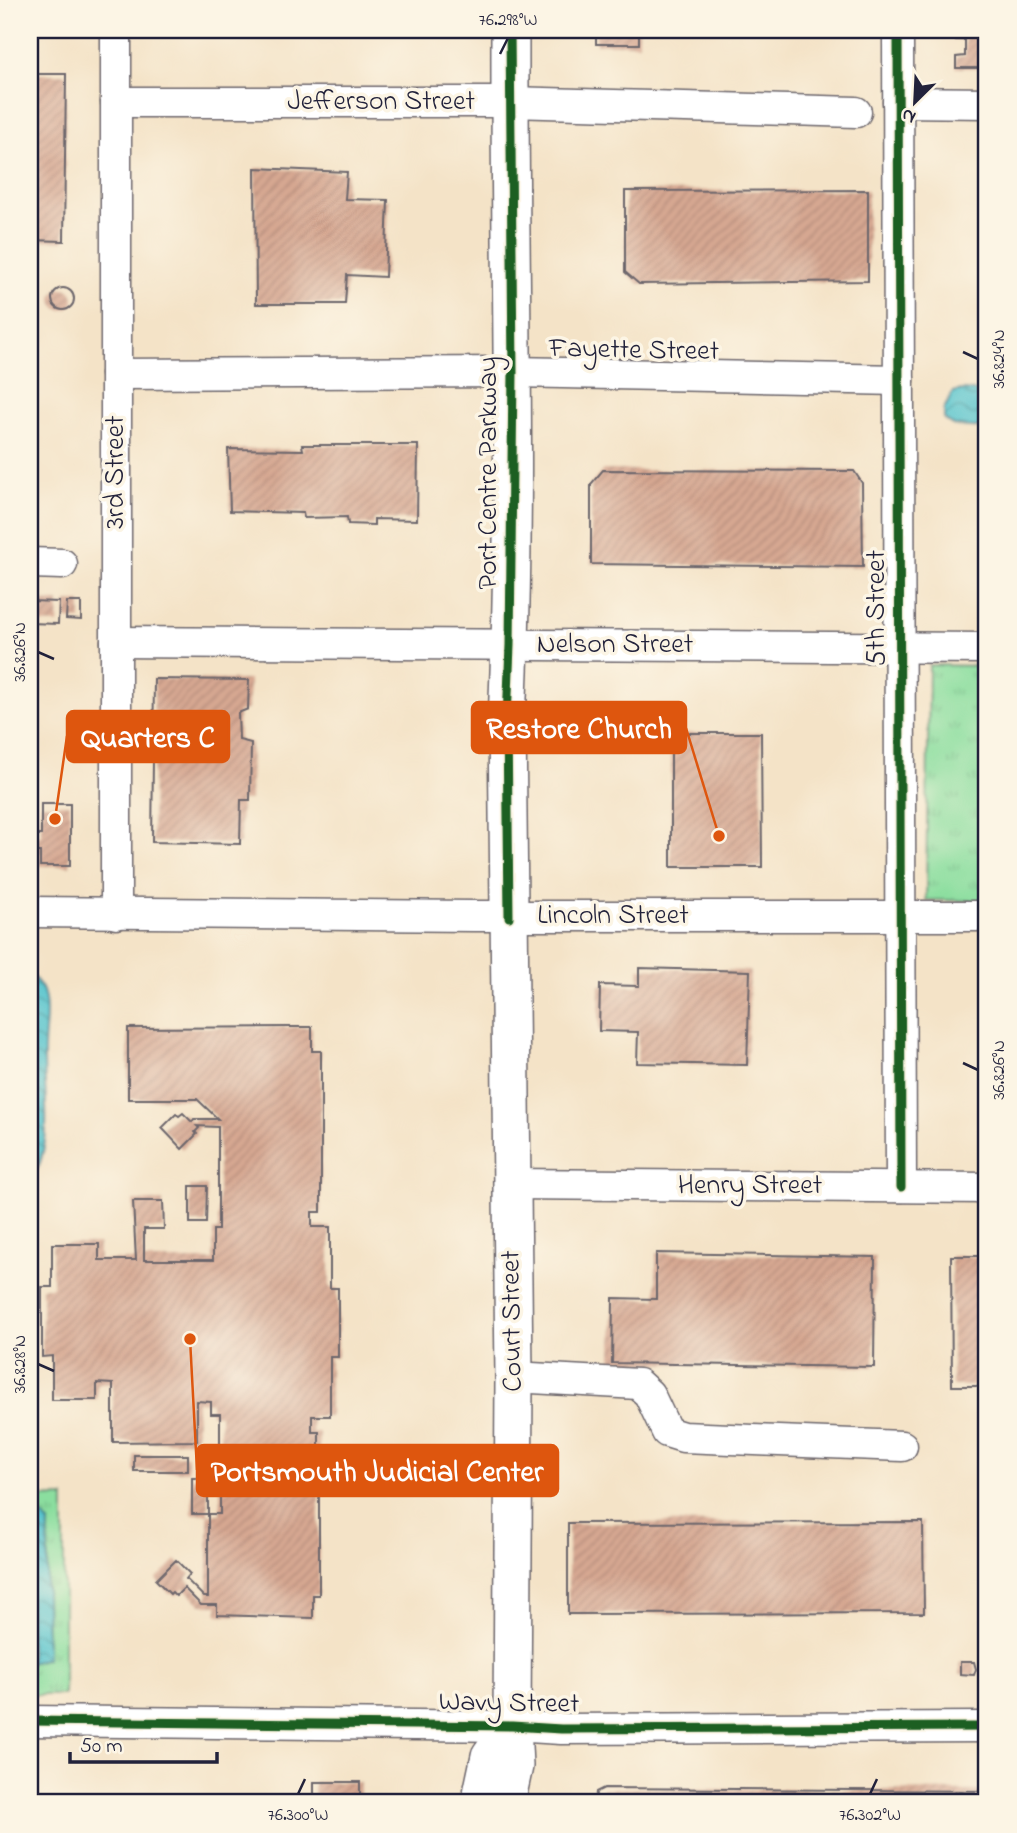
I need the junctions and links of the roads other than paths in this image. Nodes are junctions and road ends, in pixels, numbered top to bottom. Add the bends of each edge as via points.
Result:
1 (116, 30) edge
2 (510, 30) edge
3 (898, 30) edge
4 (116, 102) junction
5 (510, 102) junction
6 (898, 102) junction
7 (987, 103) edge
8 (856, 112) dead end
9 (513, 372) junction
10 (116, 374) junction
11 (899, 380) junction
12 (30, 563) edge
13 (62, 564) dead end
14 (116, 642) junction
15 (510, 645) junction
16 (900, 648) junction
17 (987, 648) edge
18 (30, 912) edge
19 (116, 914) junction
20 (509, 916) junction
21 (901, 916) junction
22 (987, 916) edge
23 (512, 1184) junction
24 (901, 1187) junction
25 (987, 1188) edge
26 (514, 1377) junction
27 (902, 1446) dead end
28 (30, 1721) edge
29 (512, 1726) junction
30 (987, 1727) edge
31 (480, 1803) edge
32 (506, 1803) edge

1 - 4 street, 3rd Street
2 - 5 main road, Port Centre Parkway
3 - 6 street, 5th Street
4 - 5 street, Jefferson Street
4 - 10 street, 3rd Street
5 - 8 street, Jefferson Street
5 - 9 main road, Port Centre Parkway
6 - 7 street
6 - 11 street, 5th Street
9 - 10 street, Fayette Street
9 - 11 street, Fayette Street
9 - 15 main road, Port Centre Parkway
10 - 14 street, 3rd Street
11 - 16 street, 5th Street
12 - 13 street
14 - 15 street, Nelson Street
14 - 19 street, 3rd Street
15 - 16 street, Nelson Street
15 - 20 main road, Port Centre Parkway
16 - 17 street, Nelson Street
16 - 21 street, 5th Street
18 - 19 street, Lincoln Street
19 - 20 street, Lincoln Street
20 - 21 street, Lincoln Street
20 - 23 main road, Court Street
21 - 22 street, Lincoln Street
21 - 24 street, 5th Street
23 - 24 street, Henry Street
23 - 26 main road, Court Street
24 - 25 street, Henry Street
26 - 27 street via 638,1384 649,1394 667,1432 683,1437
26 - 29 main road, Court Street
28 - 29 street, Wavy Street
29 - 30 street, Wavy Street
29 - 31 main road via 490,1756
29 - 32 main road, Court Street via 514,1766

